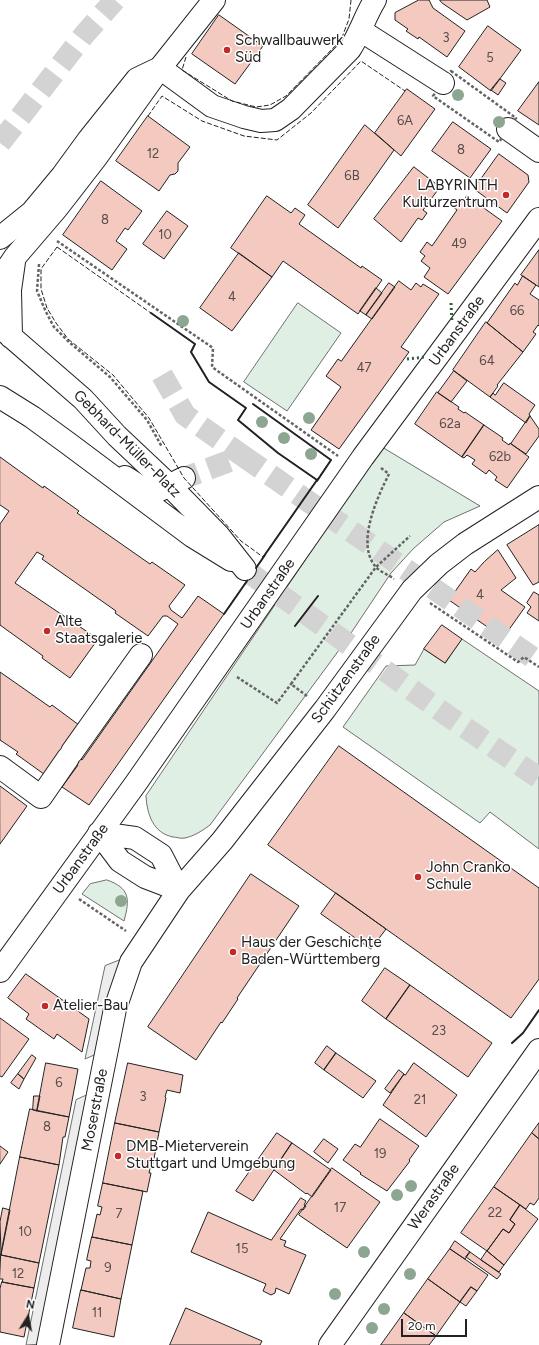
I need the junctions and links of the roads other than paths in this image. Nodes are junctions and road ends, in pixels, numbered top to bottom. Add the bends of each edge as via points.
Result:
1 (214, 0) edge
2 (375, 0) edge
3 (360, 30) junction
4 (160, 68) junction
5 (442, 83) road end
6 (508, 130) road end
7 (539, 151) edge
8 (539, 219) edge
9 (0, 238) edge
10 (8, 260) edge
11 (0, 279) edge
12 (4, 333) edge
13 (0, 397) edge
14 (95, 462) junction
15 (178, 481) junction
16 (539, 497) edge
17 (141, 655) dead end
18 (0, 767) edge
19 (99, 833) junction
20 (180, 890) junction
21 (0, 971) edge
22 (539, 1050) edge
23 (48, 1345) edge
24 (330, 1345) edge

1 - 4 street
2 - 3 street
3 - 4 street via 350,49 291,109 276,120 255,120 212,106
3 - 5 street
4 - 9 street via 137,79 32,212
4 - 10 street via 95,160 57,208
6 - 7 street
8 - 19 street, Urbanstraße via 363,457
10 - 11 street
10 - 12 street via 10,290
12 - 15 street, Gebhard-Müller-Platz via 83,399 117,436
13 - 14 street, Gebhard-Müller-Platz
14 - 15 street via 154,493
14 - 15 street, Gebhard-Müller-Platz via 192,536 248,571
16 - 20 street, Schützenstraße via 465,544 412,590 325,710
17 - 18 street via 41,797
19 - 20 street via 120,860 145,877
19 - 21 street, Urbanstraße
20 - 23 street, Moserstraße via 130,962 115,1009
22 - 24 street, Werastraße

